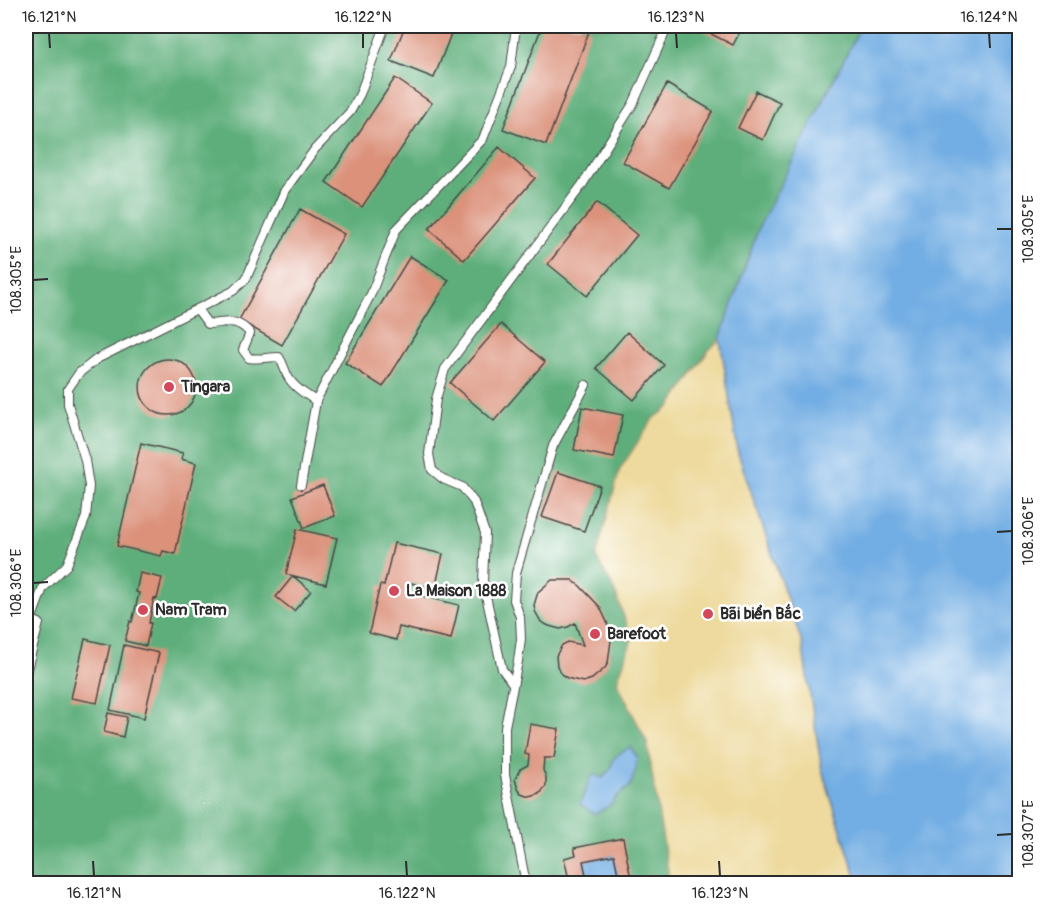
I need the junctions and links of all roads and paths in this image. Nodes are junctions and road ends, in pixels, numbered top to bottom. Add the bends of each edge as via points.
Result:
1 (385, 26) edge
2 (516, 26) edge
3 (668, 26) edge
4 (197, 309) junction
5 (586, 385) dead end
6 (316, 401) junction
7 (301, 485) dead end
8 (28, 619) edge
9 (26, 673) edge
10 (513, 684) junction
11 (526, 884) edge

1 - 4 lane via 360,94 350,112 315,149 285,190 246,279 233,291
2 - 6 lane via 511,67 483,139 396,230 371,294
3 - 10 lane via 633,104 582,185 445,369 436,399 429,454 432,470 462,487 474,502 485,533 483,582 502,669
4 - 6 lane via 208,324 233,321 245,328 250,333 243,350 249,358 279,357 299,391
4 - 8 lane via 97,359 79,373 68,389 68,404 89,486 86,517 67,565 44,588
5 - 10 lane via 552,446 516,573 514,600 521,639
6 - 7 lane
8 - 9 lane via 39,623
10 - 11 lane via 505,727 505,775

